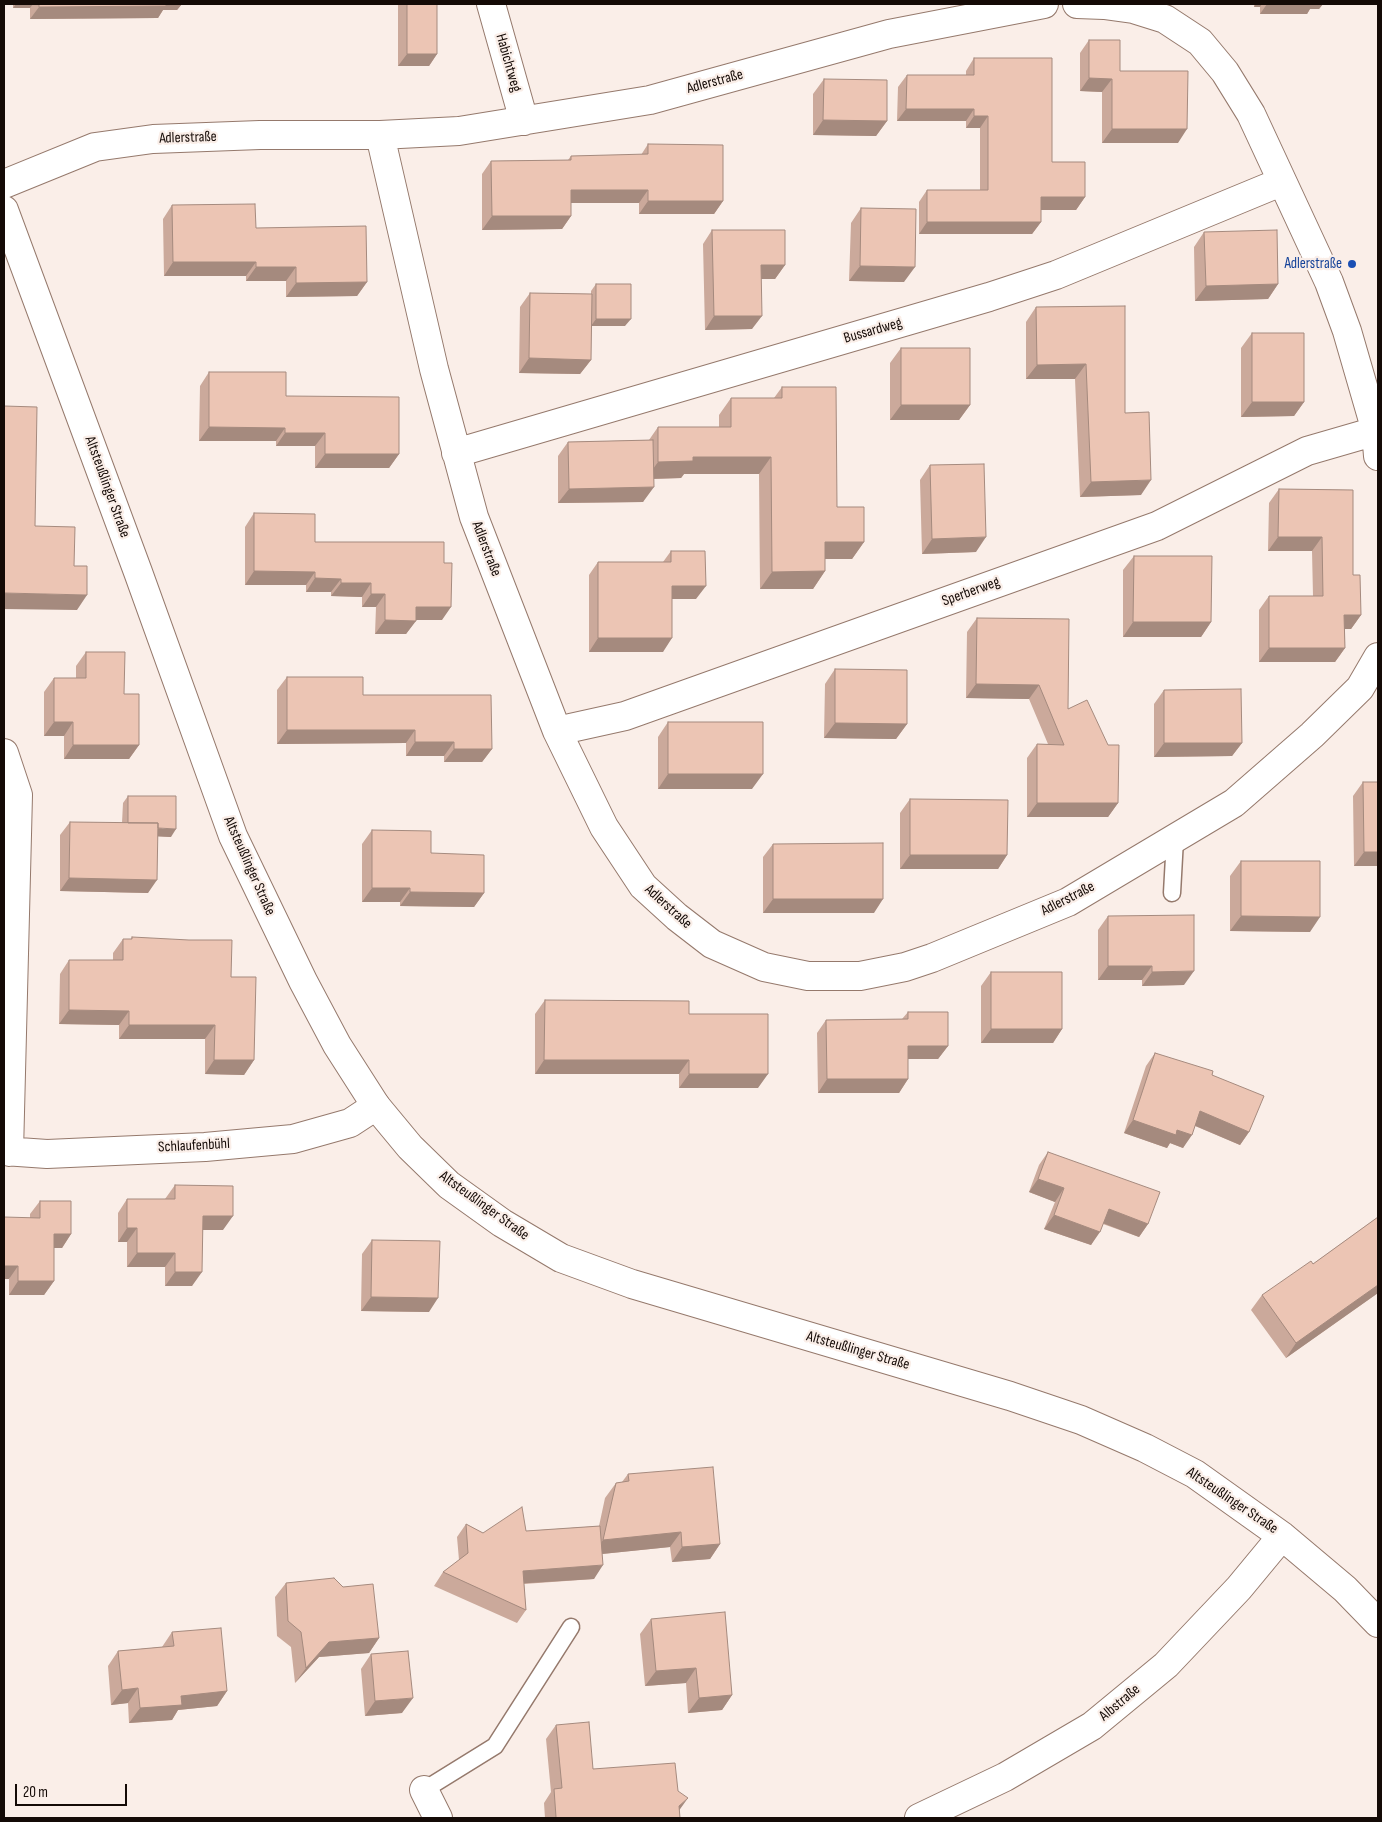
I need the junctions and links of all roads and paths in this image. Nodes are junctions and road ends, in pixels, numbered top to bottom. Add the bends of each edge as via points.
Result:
1 (491, 4) edge
2 (1044, 4) edge
3 (1077, 4) edge
4 (524, 122) junction
5 (380, 135) junction
6 (1282, 182) junction
7 (4, 184) edge
8 (4, 210) edge
9 (1377, 444) edge
10 (456, 453) junction
11 (1378, 657) edge
12 (1369, 690) edge
13 (557, 731) junction
14 (4, 753) edge
15 (1175, 839) junction
16 (1172, 893) dead end
17 (9, 957) edge
18 (376, 1106) junction
19 (7, 1151) edge
20 (1282, 1536) junction
21 (1378, 1623) edge
22 (571, 1628) dead end
23 (424, 1790) joint
24 (438, 1818) edge
25 (919, 1818) edge

1 - 4 street, Habichtweg
2 - 4 street, Adlerstraße via 890,34 650,100
3 - 6 street via 1133,9 1165,19 1200,42 1226,72
4 - 5 street, Adlerstraße via 459,131
5 - 7 street, Adlerstraße via 153,139 95,147
5 - 10 street, Adlerstraße
6 - 9 street via 1315,251 1347,331
6 - 10 street, Bussardweg via 1056,275 997,295
8 - 18 street, Altsteußlinger Straße via 233,836 303,981 337,1045
9 - 13 street, Sperberweg via 1307,451 1157,526 625,716
10 - 13 street, Adlerstraße via 474,517
11 - 12 street, Adlerstraße
12 - 15 street, Adlerstraße via 1234,803
13 - 15 street, Adlerstraße via 604,827 643,886 712,944 764,968 808,976 860,976 904,968 932,958 1068,902
14 - 17 street via 18,795
15 - 16 lane
17 - 19 street
18 - 19 street, Schlaufenbühl via 350,1123 293,1139 61,1154
18 - 20 street, Altsteußlinger Straße via 449,1185 502,1223 561,1258 632,1284 1081,1420 1194,1474
20 - 21 street, Altsteußlinger Straße via 1345,1589
20 - 25 street, Albstraße via 1239,1588 1166,1665 1092,1726 1005,1777
22 - 23 lane via 495,1746
23 - 24 street

